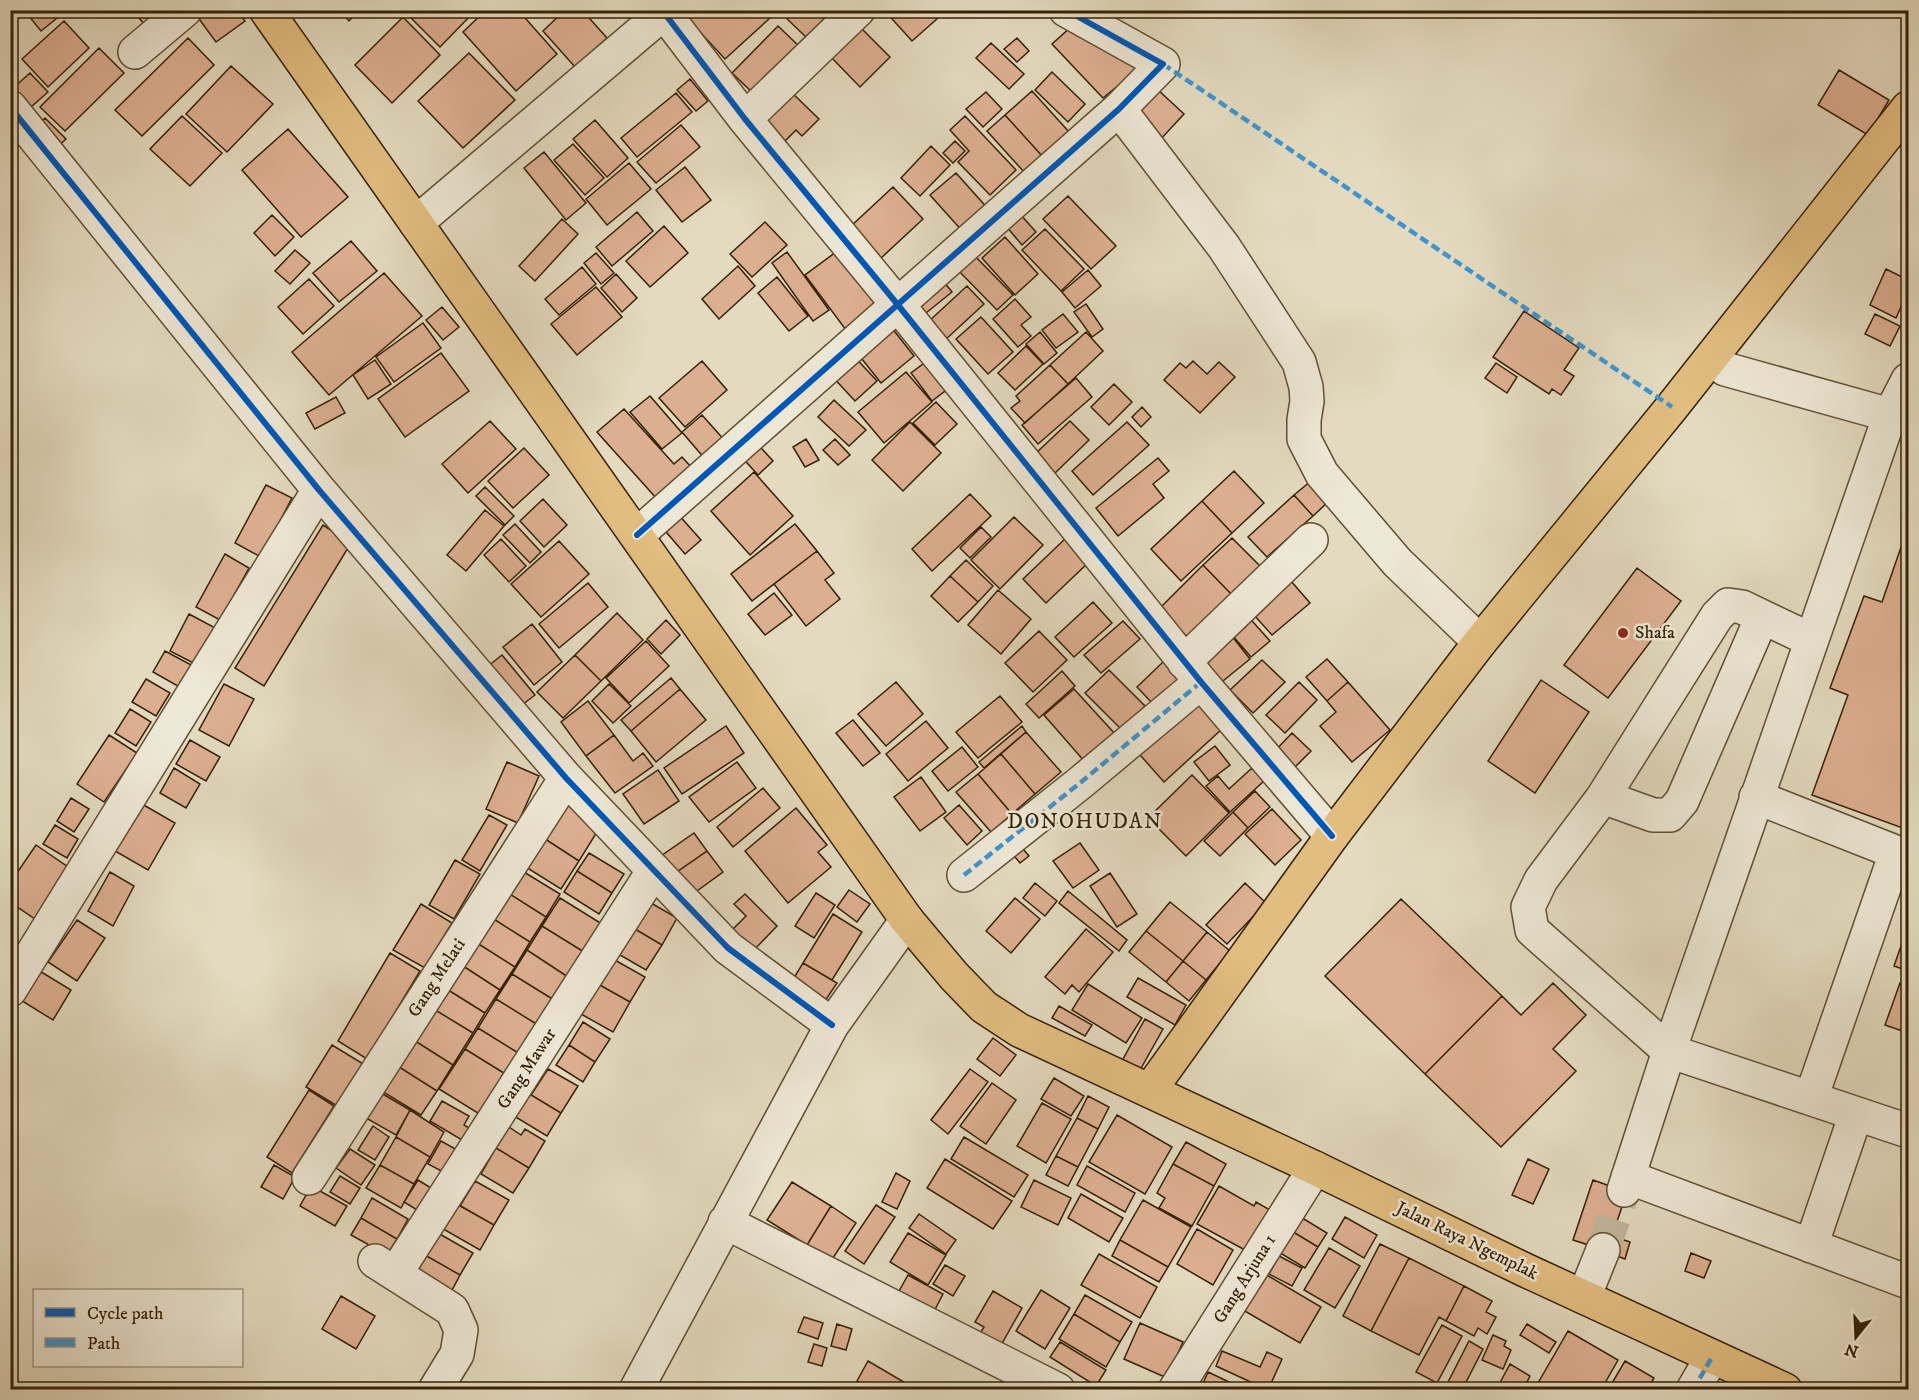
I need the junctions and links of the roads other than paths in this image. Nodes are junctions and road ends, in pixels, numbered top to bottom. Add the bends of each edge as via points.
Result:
1 (185, 10) edge
2 (266, 10) edge
3 (858, 10) edge
4 (1066, 10) edge
5 (664, 11) edge
6 (135, 52) dead end
7 (10, 107) edge
8 (1908, 108) edge
9 (1119, 109) junction
10 (745, 119) junction
11 (416, 223) junction
12 (898, 305) junction
13 (1725, 369) dead end
14 (1908, 380) edge
15 (1899, 418) edge
16 (318, 490) junction
17 (637, 535) junction
18 (1311, 540) dead end
19 (1762, 617) junction
20 (1811, 640) junction
21 (1480, 642) junction
22 (1193, 672) junction
23 (566, 778) junction
24 (1603, 797) junction
25 (1756, 797) junction
26 (1332, 836) junction
27 (1902, 855) edge
28 (654, 870) junction
29 (964, 875) dead end
30 (907, 920) junction
31 (10, 990) edge
32 (832, 1024) junction
33 (1669, 1051) junction
34 (1150, 1090) junction
35 (1811, 1098) junction
36 (1856, 1114) junction
37 (1908, 1131) edge
38 (1315, 1168) junction
39 (309, 1178) dead end
40 (725, 1222) junction
41 (1811, 1246) junction
42 (1603, 1250) tunnel mouth
43 (1908, 1282) edge
44 (1584, 1297) junction
45 (1712, 1357) junction
46 (435, 1389) edge
47 (636, 1389) edge
48 (1058, 1389) edge
49 (1175, 1389) edge
50 (1693, 1389) edge
51 (1785, 1389) edge

1 - 6 street
2 - 11 main road, Jalan Raya Ngemplak
3 - 10 street
4 - 9 street via 1163,64
5 - 10 street
5 - 11 street
7 - 16 street
8 - 21 main road
9 - 12 street
9 - 21 street via 1224,247 1299,362 1307,401 1304,439 1322,474 1397,562
10 - 12 street
11 - 17 main road, Jalan Raya Ngemplak
12 - 17 street
12 - 22 street
13 - 15 street
14 - 15 street
15 - 20 street
16 - 23 street
16 - 31 street
17 - 30 main road, Jalan Raya Ngemplak
18 - 22 street
19 - 20 street
19 - 24 street via 1728,605 1717,616
19 - 24 street via 1682,801 1670,816 1653,815
20 - 25 street
21 - 26 main road
22 - 26 street
22 - 29 street via 1080,783
23 - 28 street
23 - 39 street, Gang Melati
24 - 33 street via 1541,880 1528,907 1532,930
25 - 27 street
25 - 33 street
26 - 34 main road
27 - 35 street
28 - 32 street via 728,948
28 - 46 street, Gang Mawar via 387,1264 452,1310 461,1330 457,1354
30 - 32 street
30 - 34 main road, Jalan Raya Ngemplak via 984,1007 1019,1030
32 - 40 street
33 - 35 street
33 - 41 street via 1626,1184
34 - 38 main road, Jalan Raya Ngemplak
35 - 36 street
36 - 37 street
36 - 41 street
38 - 44 main road, Jalan Raya Ngemplak
38 - 49 street, Gang Arjuna 1
40 - 47 street
40 - 48 street
41 - 43 street
42 - 44 street
44 - 45 main road, Jalan Raya Ngemplak
45 - 50 street
45 - 51 main road, Jalan Raya Ngemplak

